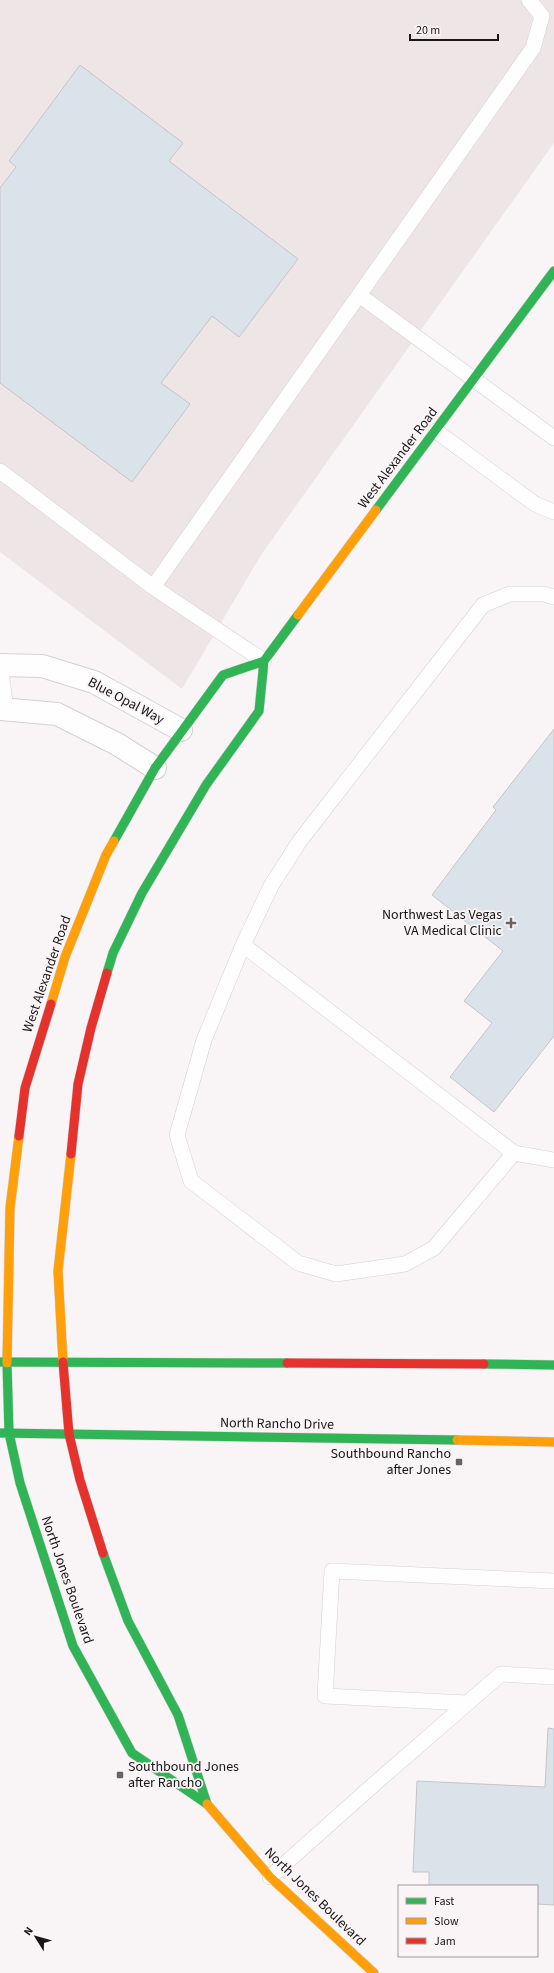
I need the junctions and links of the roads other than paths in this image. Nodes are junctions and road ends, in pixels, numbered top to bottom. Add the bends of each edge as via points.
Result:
1 (529, 0) edge
2 (554, 271) edge
3 (359, 295) junction
4 (474, 377) junction
5 (436, 431) junction
6 (554, 438) edge
7 (0, 471) edge
8 (554, 512) edge
9 (153, 586) junction
10 (554, 597) edge
11 (264, 661) junction
12 (0, 664) edge
13 (3, 708) edge
14 (181, 730) junction
15 (155, 768) junction
16 (243, 945) junction
17 (514, 1153) junction
18 (554, 1160) edge
19 (63, 1362) junction
20 (4, 1363) edge
21 (554, 1365) edge
22 (4, 1433) edge
23 (69, 1434) junction
24 (554, 1442) edge
25 (554, 1581) edge
26 (554, 1677) edge
27 (467, 1703) junction
28 (207, 1804) junction
29 (270, 1877) junction
30 (374, 1973) edge

1 - 3 lane via 542,16 533,48
2 - 4 main road, West Alexander Road
3 - 4 lane
3 - 9 lane
4 - 5 main road, West Alexander Road
4 - 6 lane
5 - 8 lane via 535,504
5 - 11 main road, West Alexander Road
7 - 9 lane
9 - 11 lane
10 - 16 lane via 544,594 510,594 483,605 299,842 271,886
11 - 14 main road, West Alexander Road via 223,675
11 - 19 main road via 259,711 206,786 142,893 113,953 91,1028 78,1084 58,1271
12 - 13 lane
12 - 14 street, Blue Opal Way via 42,666 94,682
13 - 15 street via 57,714 117,744
14 - 15 main road, West Alexander Road
15 - 20 main road, West Alexander Road via 103,862 65,957 25,1088 10,1208
16 - 17 lane
16 - 17 lane via 204,1040 177,1135 190,1181 298,1263 336,1274 405,1264 434,1248
17 - 18 lane
19 - 20 main road
19 - 21 main road
19 - 23 main road, North Jones Boulevard
20 - 22 main road, North Jones Boulevard
22 - 23 main road, North Rancho Drive
22 - 28 main road, North Jones Boulevard via 73,1646 132,1753
23 - 24 main road, North Rancho Drive
23 - 28 main road, North Jones Boulevard via 101,1549 128,1621 178,1716
25 - 27 lane via 332,1571 325,1696
26 - 27 lane via 501,1674
27 - 29 lane
28 - 29 main road, North Jones Boulevard
29 - 30 main road, North Jones Boulevard

